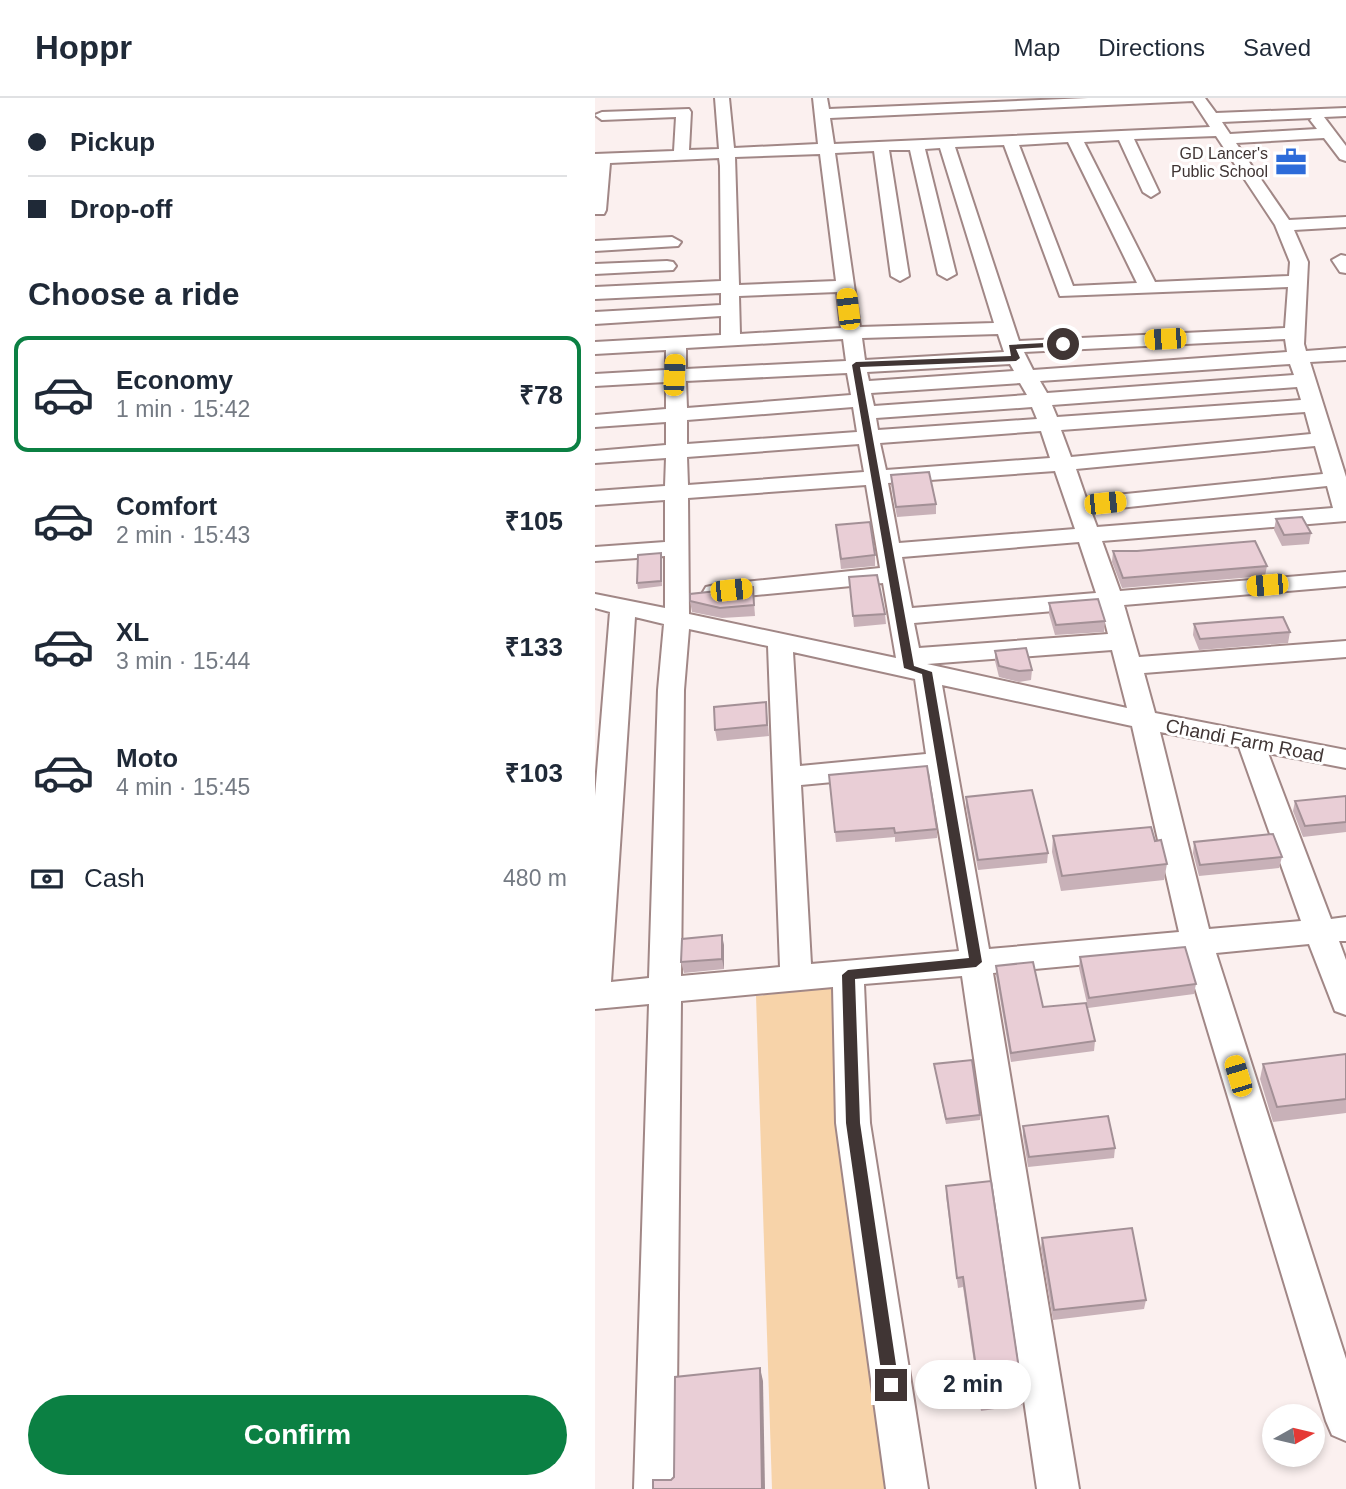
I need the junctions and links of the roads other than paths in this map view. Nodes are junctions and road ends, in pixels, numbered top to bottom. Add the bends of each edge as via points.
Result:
1 (605, 98) edge
2 (722, 98) edge
3 (1189, 98) edge
4 (1302, 98) edge
5 (1346, 112) edge
6 (1314, 114) junction
7 (1209, 119) edge
8 (823, 124) edge
9 (1346, 127) edge
10 (1327, 131) junction
11 (947, 136) junction
12 (1125, 136) junction
13 (1074, 138) junction
14 (1010, 141) junction
15 (917, 146) junction
16 (881, 148) junction
17 (727, 154) junction
18 (597, 156) edge
19 (681, 156) junction
20 (1346, 156) edge
21 (1151, 192) dead end
22 (598, 210) dead end
23 (1346, 222) edge
24 (1284, 225) junction
25 (672, 242) dead end
26 (595, 246) edge
27 (667, 266) dead end
28 (595, 269) edge
29 (947, 274) dead end
30 (900, 276) dead end
31 (1299, 281) junction
32 (845, 286) junction
33 (1148, 287) junction
34 (595, 293) edge
35 (729, 296) junction
36 (595, 318) edge
37 (851, 332) junction
38 (1293, 333) junction
39 (731, 340) junction
40 (676, 344) junction
41 (595, 348) edge
42 (1015, 352) junction
43 (1346, 354) edge
44 (1298, 357) junction
45 (856, 365) junction
46 (674, 375) junction
47 (595, 380) edge
48 (1305, 380) junction
49 (1040, 399) junction
50 (862, 400) junction
51 (1314, 405) junction
52 (675, 415) junction
53 (595, 421) edge
54 (1049, 425) junction
55 (869, 438) junction
56 (1321, 439) junction
57 (676, 452) junction
58 (595, 457) edge
59 (1062, 464) junction
60 (876, 477) junction
61 (1334, 479) junction
62 (676, 494) junction
63 (595, 498) edge
64 (1079, 506) junction
65 (1346, 514) edge
66 (1089, 535) junction
67 (677, 548) junction
68 (595, 554) edge
69 (891, 563) junction
70 (1346, 579) edge
71 (1110, 597) junction
72 (595, 601) edge
73 (624, 607) junction
74 (677, 608) junction
75 (901, 617) junction
76 (780, 643) junction
77 (1346, 649) edge
78 (1126, 654) junction
79 (915, 666) junction
80 (1144, 720) junction
81 (1250, 741) junction
82 (1345, 760) edge
83 (941, 762) junction
84 (788, 777) junction
85 (1332, 930) edge
86 (1197, 943) junction
87 (976, 962) junction
88 (848, 975) junction
89 (796, 977) junction
90 (595, 985) edge
91 (665, 989) junction
92 (595, 996) edge
93 (1346, 1002) edge
94 (1346, 1421) edge
95 (655, 1489) edge
96 (907, 1489) edge
97 (1058, 1489) edge

1 - 19 street via 601,121 684,111
2 - 17 street
3 - 8 street
4 - 6 street
5 - 6 street
6 - 7 street
6 - 10 street
7 - 10 street
7 - 12 street
7 - 24 street
8 - 11 street
8 - 16 street
8 - 17 street
8 - 32 street
9 - 10 street
10 - 20 street
11 - 14 street
11 - 15 street
11 - 42 street
12 - 13 street
12 - 21 street
13 - 14 street
13 - 33 street
14 - 33 street via 1066,292
15 - 16 street
15 - 29 street
16 - 30 street
17 - 19 street
17 - 35 street
18 - 19 street
18 - 22 street
23 - 24 street
24 - 31 street via 1299,262
25 - 26 street
27 - 28 street
31 - 33 street
31 - 38 street
32 - 35 street
32 - 37 street
34 - 35 street
35 - 36 street
35 - 39 street
37 - 39 street
37 - 42 street
37 - 45 street
38 - 42 street
38 - 44 street
39 - 40 street
40 - 41 street
40 - 46 street
42 - 44 street
42 - 45 street
42 - 49 street
42 - 50 street
43 - 44 street
44 - 48 street
45 - 46 street
45 - 50 street
46 - 47 street
46 - 52 street
48 - 49 street
48 - 51 street
49 - 50 street
49 - 54 street
50 - 52 street
50 - 55 street
51 - 54 street
51 - 56 street
52 - 53 street
52 - 57 street
54 - 55 street
54 - 59 street
55 - 57 street
55 - 60 street
56 - 59 street
56 - 61 street
57 - 58 street
57 - 62 street
59 - 60 street
59 - 64 street
60 - 62 street
60 - 69 street
61 - 64 street
61 - 65 street
62 - 63 street
62 - 67 street
64 - 66 street
65 - 66 street
66 - 69 street
66 - 71 street
67 - 68 street
67 - 74 street
69 - 74 street
69 - 75 street
70 - 71 street
71 - 75 street
71 - 78 street
72 - 73 street
73 - 74 street
73 - 90 street
74 - 76 street
74 - 91 street
75 - 79 street
76 - 79 street
76 - 84 street
77 - 78 street
78 - 79 street
78 - 80 street
79 - 80 street, Chandi Farm Road
79 - 83 street
80 - 81 street, Chandi Farm Road
80 - 86 street
81 - 82 street, Chandi Farm Road
81 - 85 street
83 - 84 street
83 - 87 street
84 - 89 street
85 - 86 street
85 - 93 street
86 - 87 street
86 - 94 street
87 - 88 street
87 - 97 street
88 - 89 street
88 - 96 street via 853,1123
89 - 91 street
91 - 92 street
91 - 95 street

